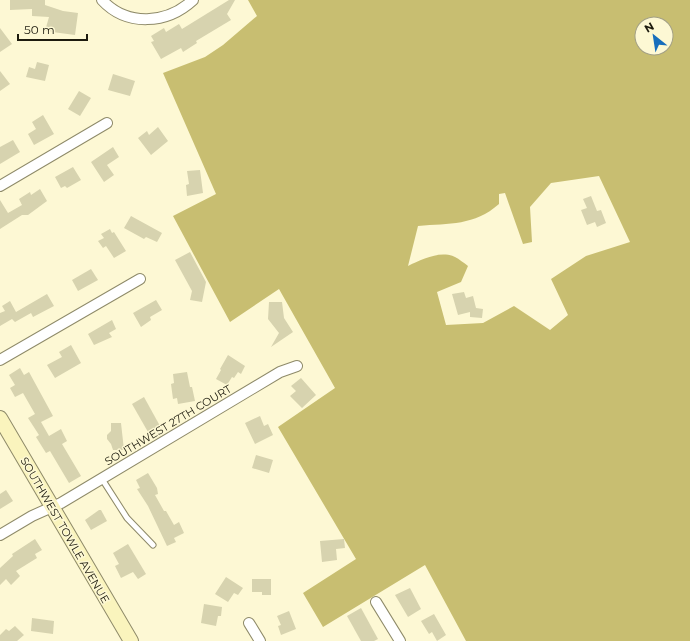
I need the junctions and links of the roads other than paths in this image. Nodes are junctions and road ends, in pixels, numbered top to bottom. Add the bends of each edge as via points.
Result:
1 (102, 0) edge
2 (193, 0) edge
3 (107, 123) dead end
4 (0, 186) edge
5 (140, 279) dead end
6 (0, 360) edge
7 (297, 366) dead end
8 (0, 418) edge
9 (102, 479) junction
10 (51, 506) junction
11 (0, 534) edge
12 (154, 545) dead end
13 (376, 602) dead end
14 (249, 622) dead end
15 (131, 641) edge
16 (260, 641) edge
17 (400, 641) edge

1 - 2 street via 109,8 126,17 150,19 172,14
3 - 4 street
5 - 6 street
7 - 9 street, SOUTHWEST 27TH COURT via 280,372
8 - 10 main road, SOUTHWEST TOWLE AVENUE
9 - 10 street, SOUTHWEST 27TH COURT via 61,503
9 - 12 lane via 127,518
10 - 11 street, SOUTHWEST 27TH COURT
10 - 15 main road, SOUTHWEST TOWLE AVENUE
13 - 17 street
14 - 16 street

